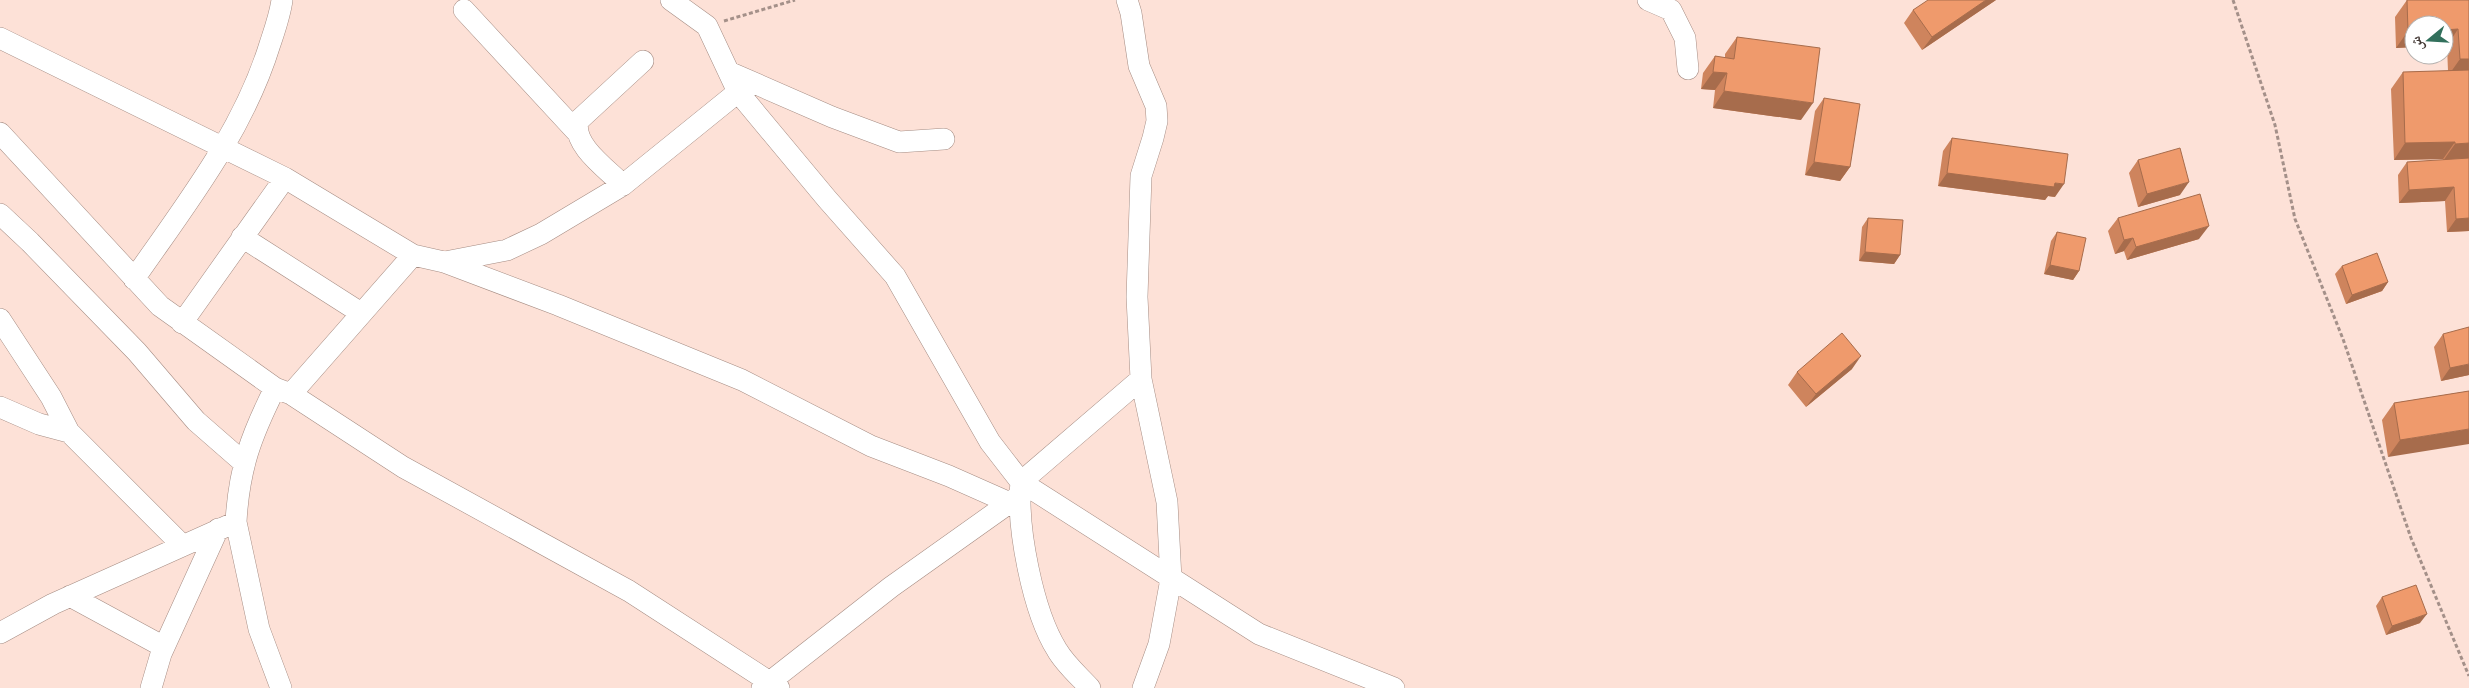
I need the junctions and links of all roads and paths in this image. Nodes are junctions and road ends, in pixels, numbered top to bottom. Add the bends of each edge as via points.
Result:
1 (282, 0) edge
2 (671, 0) edge
3 (795, 0) edge
4 (1127, 0) edge
5 (1648, 0) edge
6 (2233, 0) edge
7 (464, 10) dead end
8 (707, 26) junction
9 (0, 38) edge
10 (643, 61) dead end
11 (1688, 70) dead end
12 (729, 72) junction
13 (738, 92) junction
14 (576, 131) junction
15 (0, 134) edge
16 (944, 139) dead end
17 (224, 149) junction
18 (285, 178) junction
19 (623, 185) junction
20 (0, 214) edge
21 (242, 237) junction
22 (413, 255) junction
23 (444, 262) junction
24 (134, 279) junction
25 (361, 313) junction
26 (0, 319) edge
27 (182, 323) junction
28 (1141, 378) junction
29 (283, 391) junction
30 (0, 407) edge
31 (70, 432) junction
32 (243, 462) junction
33 (1016, 494) junction
34 (227, 526) junction
35 (182, 545) junction
36 (1171, 580) junction
37 (70, 596) junction
38 (0, 633) edge
39 (164, 647) junction
40 (2469, 676) edge
41 (770, 686) edge
42 (152, 688) edge
43 (281, 688) edge
44 (1090, 688) edge
45 (1143, 688) edge
46 (1394, 688) edge

1 - 17 street via 262,70
2 - 8 street
3 - 8 path
4 - 28 street via 1136,51 1156,106 1157,121 1141,176 1137,297
5 - 11 street via 1671,10 1685,38
6 - 40 path via 2275,125 2295,219 2343,338 2411,538
7 - 14 street
8 - 12 street
9 - 17 street
10 - 14 street via 578,122
12 - 13 street
12 - 16 street via 899,142
13 - 19 street
13 - 33 street via 895,276 990,442
14 - 19 street via 580,142
15 - 24 street
17 - 18 street
17 - 24 street
18 - 21 street
18 - 22 street
19 - 23 street via 541,234 507,250
20 - 32 street via 137,352 196,421
21 - 25 street
21 - 27 street
22 - 23 street
22 - 25 street
23 - 33 street via 558,304 742,380 871,446 948,476
24 - 27 street
25 - 29 street
26 - 31 street
27 - 29 street
28 - 33 street
28 - 36 street via 1167,502
29 - 32 street via 254,430
29 - 41 street via 403,467 629,591
30 - 31 street via 39,424
31 - 35 street
32 - 34 street
33 - 36 street
33 - 41 street via 891,587
33 - 44 street via 1042,621 1058,652
34 - 35 street
34 - 39 street
34 - 43 street
35 - 37 street
36 - 45 street via 1159,644
36 - 46 street via 1259,634
37 - 38 street
37 - 39 street
39 - 42 street

